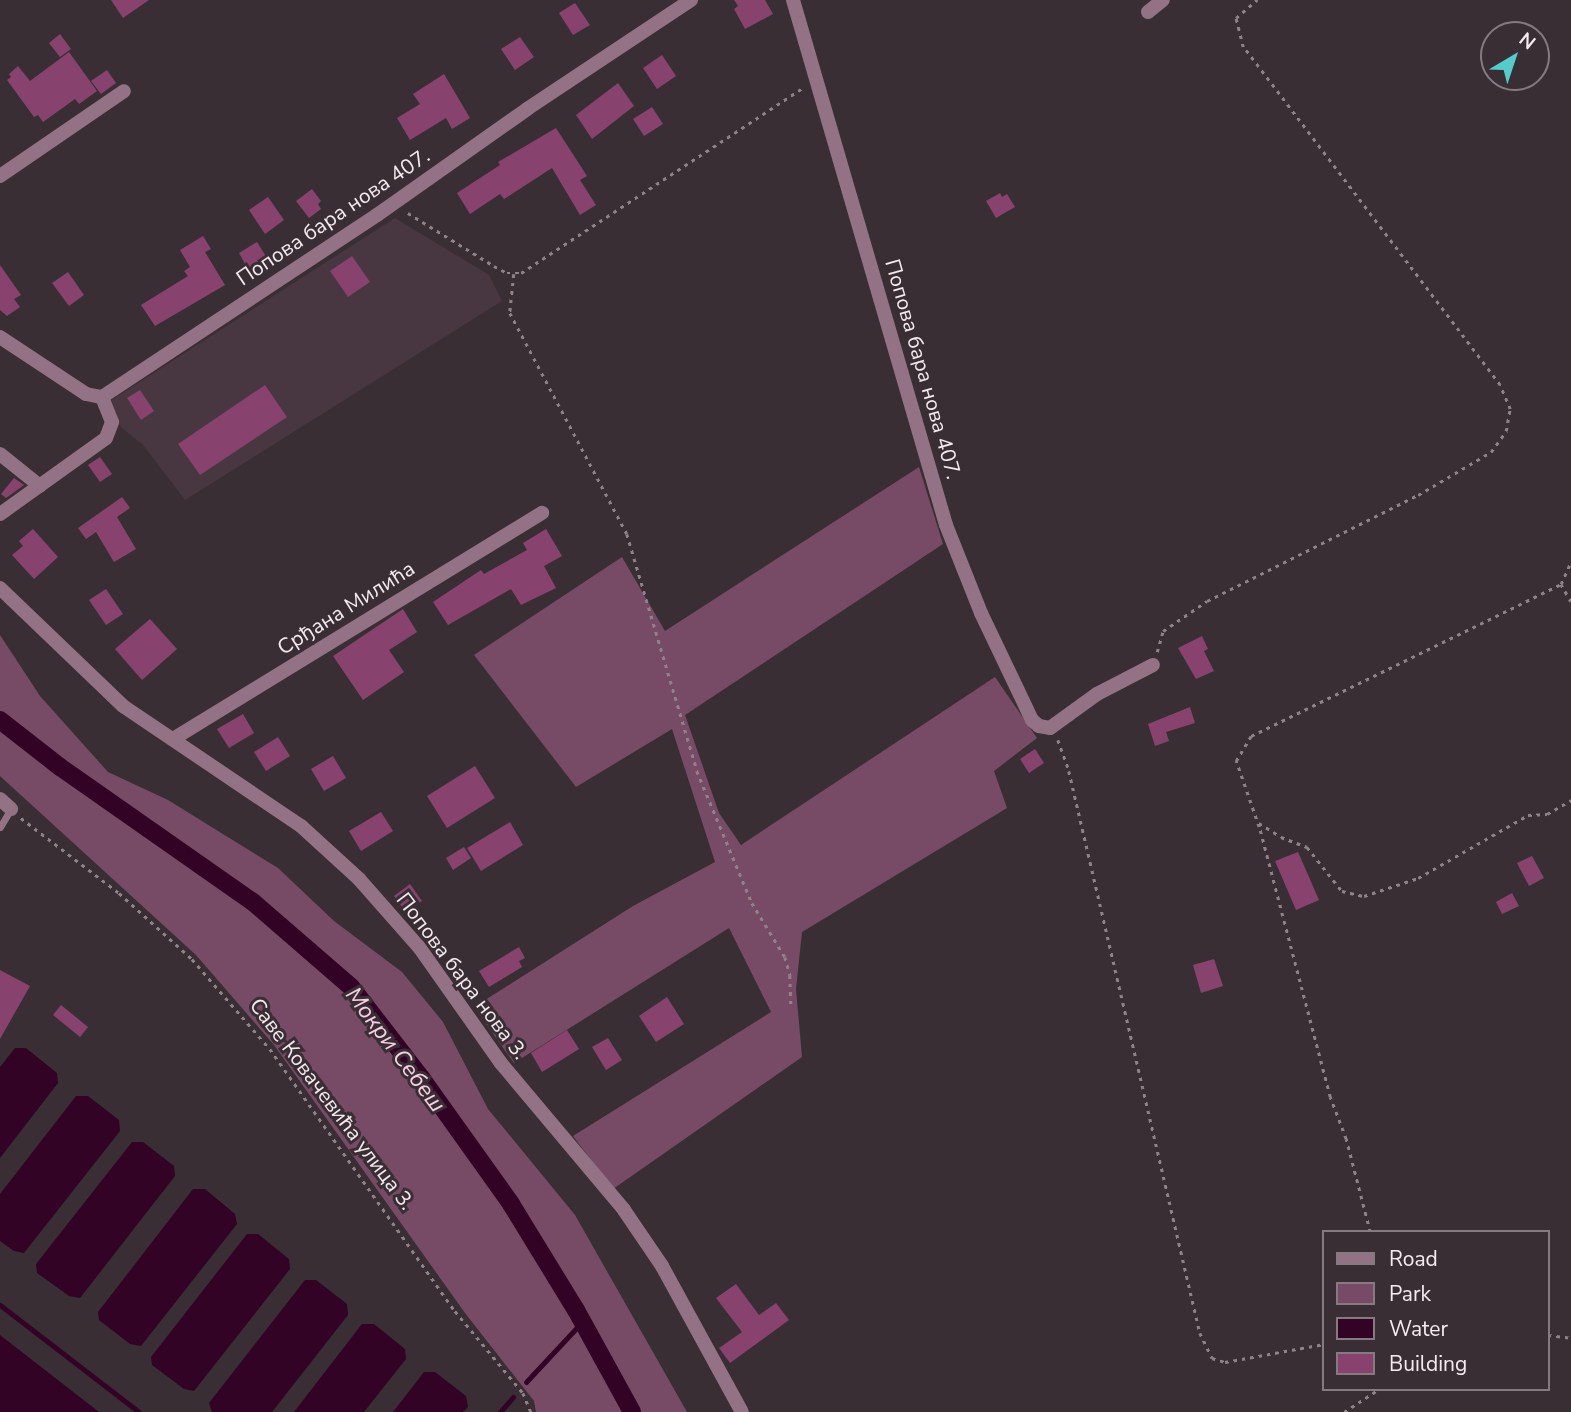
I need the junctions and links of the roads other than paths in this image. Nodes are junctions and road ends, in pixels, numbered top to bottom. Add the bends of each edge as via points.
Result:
1 (691, 0) edge
2 (793, 0) edge
3 (1163, 0) edge
4 (1148, 12) dead end
5 (124, 91) dead end
6 (0, 176) edge
7 (0, 337) edge
8 (102, 397) junction
9 (0, 454) edge
10 (40, 486) junction
11 (542, 513) dead end
12 (0, 514) edge
13 (0, 588) edge
14 (1153, 665) road end
15 (173, 739) junction
16 (5, 804) edge
17 (0, 827) edge
18 (742, 1412) edge

1 - 8 street, Попова бара нова 407.
2 - 14 street, Попова бара нова 407. via 946,525 1027,710 1039,726 1050,728 1097,694
3 - 4 street
5 - 6 street
7 - 8 street via 86,394
8 - 10 street via 112,422 106,438
9 - 10 street
10 - 12 street
11 - 15 street, Срђана Милића
13 - 15 street, Попова бара нова 3. via 123,706
15 - 18 street, Попова бара нова 3. via 301,826 359,879 419,947 500,1062 624,1210 662,1266
16 - 17 lane

